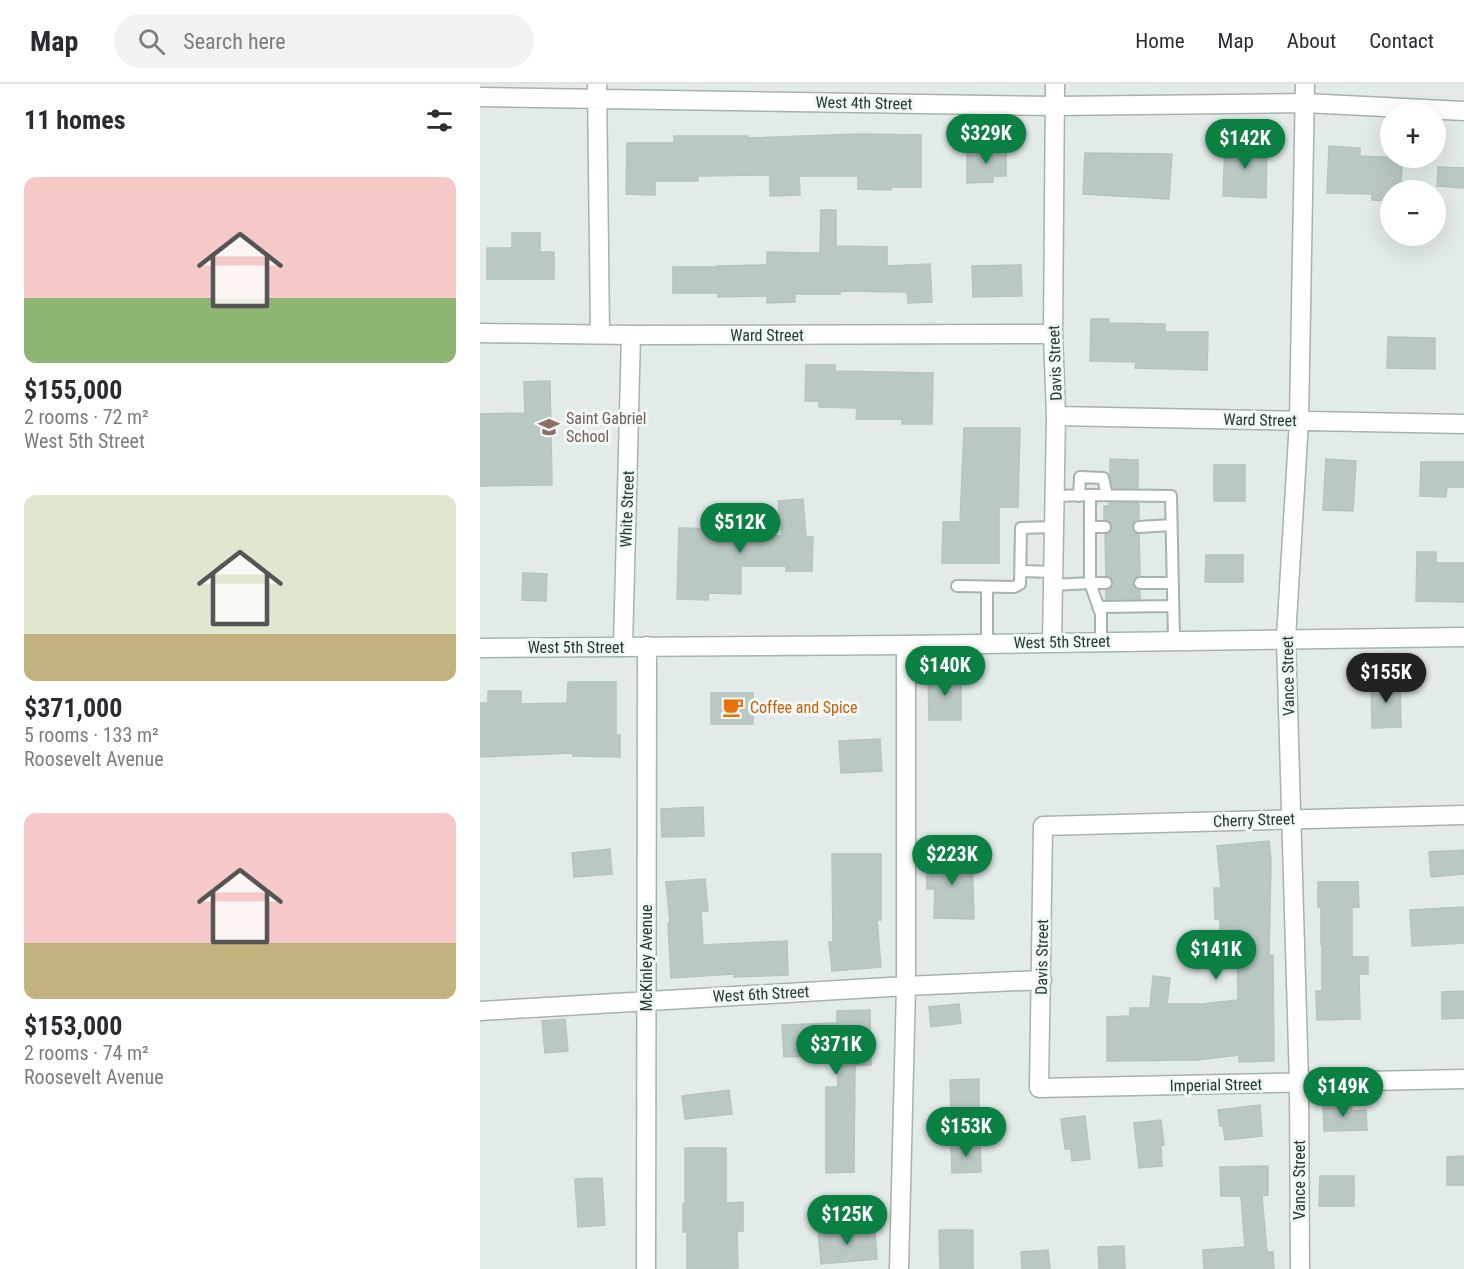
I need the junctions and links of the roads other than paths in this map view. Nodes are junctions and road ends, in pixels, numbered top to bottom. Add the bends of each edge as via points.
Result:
1 (1055, 84) edge
2 (1305, 84) edge
3 (597, 91) edge
4 (480, 97) edge
5 (1305, 103) junction
6 (1054, 106) junction
7 (1464, 111) edge
8 (480, 333) edge
9 (600, 333) junction
10 (1053, 334) junction
11 (631, 335) junction
12 (1056, 416) junction
13 (1299, 421) junction
14 (1464, 424) edge
15 (1107, 495) junction
16 (1054, 496) junction
17 (1084, 496) junction
18 (1171, 525) junction
19 (1139, 526) dead end
20 (1053, 527) junction
21 (1090, 527) junction
22 (1105, 527) dead end
23 (1021, 571) junction
24 (1053, 578) junction
25 (1106, 583) dead end
26 (1140, 583) dead end
27 (1172, 583) junction
28 (1090, 584) junction
29 (957, 586) dead end
30 (987, 586) junction
31 (1172, 606) junction
32 (1098, 607) junction
33 (1464, 637) edge
34 (1286, 638) junction
35 (1174, 640) junction
36 (1101, 641) junction
37 (1052, 642) junction
38 (987, 644) junction
39 (906, 645) junction
40 (647, 646) junction
41 (623, 647) junction
42 (480, 648) edge
43 (1464, 815) edge
44 (1291, 819) junction
45 (1043, 826) joint
46 (1042, 980) junction
47 (906, 986) junction
48 (646, 1001) junction
49 (480, 1011) edge
50 (1464, 1079) edge
51 (1299, 1083) junction
52 (1039, 1088) joint
53 (646, 1269) edge
54 (899, 1269) edge
55 (1300, 1269) edge

1 - 6 street, Davis Street
2 - 5 street, Vance Street
3 - 4 street, West 4th Street
3 - 6 street, West 4th Street
3 - 9 street
5 - 6 street, West 4th Street
5 - 7 street, West 4th Street
5 - 13 street, Vance Street
6 - 10 street, Davis Street
8 - 9 street, Ward Street
9 - 11 street, Ward Street
10 - 11 street, Ward Street
10 - 12 street, Davis Street
11 - 41 street, White Street
12 - 13 street, Ward Street
12 - 16 street, Davis Street
13 - 14 street, Ward Street
13 - 34 street, Vance Street
15 - 17 lane
15 - 17 lane via 1103,478 1080,477
15 - 18 lane via 1171,496
16 - 17 lane
16 - 20 street, Davis Street
17 - 21 lane
18 - 19 lane
18 - 27 lane
20 - 23 lane via 1021,528
20 - 24 street, Davis Street
21 - 22 lane
21 - 28 lane
23 - 24 lane
23 - 30 lane via 1020,584 1014,587
24 - 28 lane
24 - 37 street, Davis Street
25 - 28 lane
26 - 27 lane
27 - 31 lane
28 - 32 lane
29 - 30 lane
30 - 38 lane
31 - 32 lane
31 - 35 lane
32 - 36 lane
33 - 34 street, West 5th Street
34 - 35 street, West 5th Street
34 - 44 street, Vance Street
35 - 36 street, West 5th Street
36 - 37 street, West 5th Street
37 - 38 street, West 5th Street
38 - 39 street, West 5th Street
39 - 40 street, West 5th Street
39 - 47 street
40 - 41 street, West 5th Street
40 - 48 street, McKinley Avenue
41 - 42 street, West 5th Street
43 - 44 street, Cherry Street
44 - 45 street, Cherry Street
44 - 51 street, Vance Street
45 - 46 street, Davis Street
46 - 47 street, West 6th Street
46 - 52 street, Davis Street
47 - 48 street, West 6th Street
47 - 54 street
48 - 49 street, West 6th Street
48 - 53 street, McKinley Avenue
50 - 51 street, Imperial Street
51 - 52 street, Imperial Street
51 - 55 street, Vance Street

